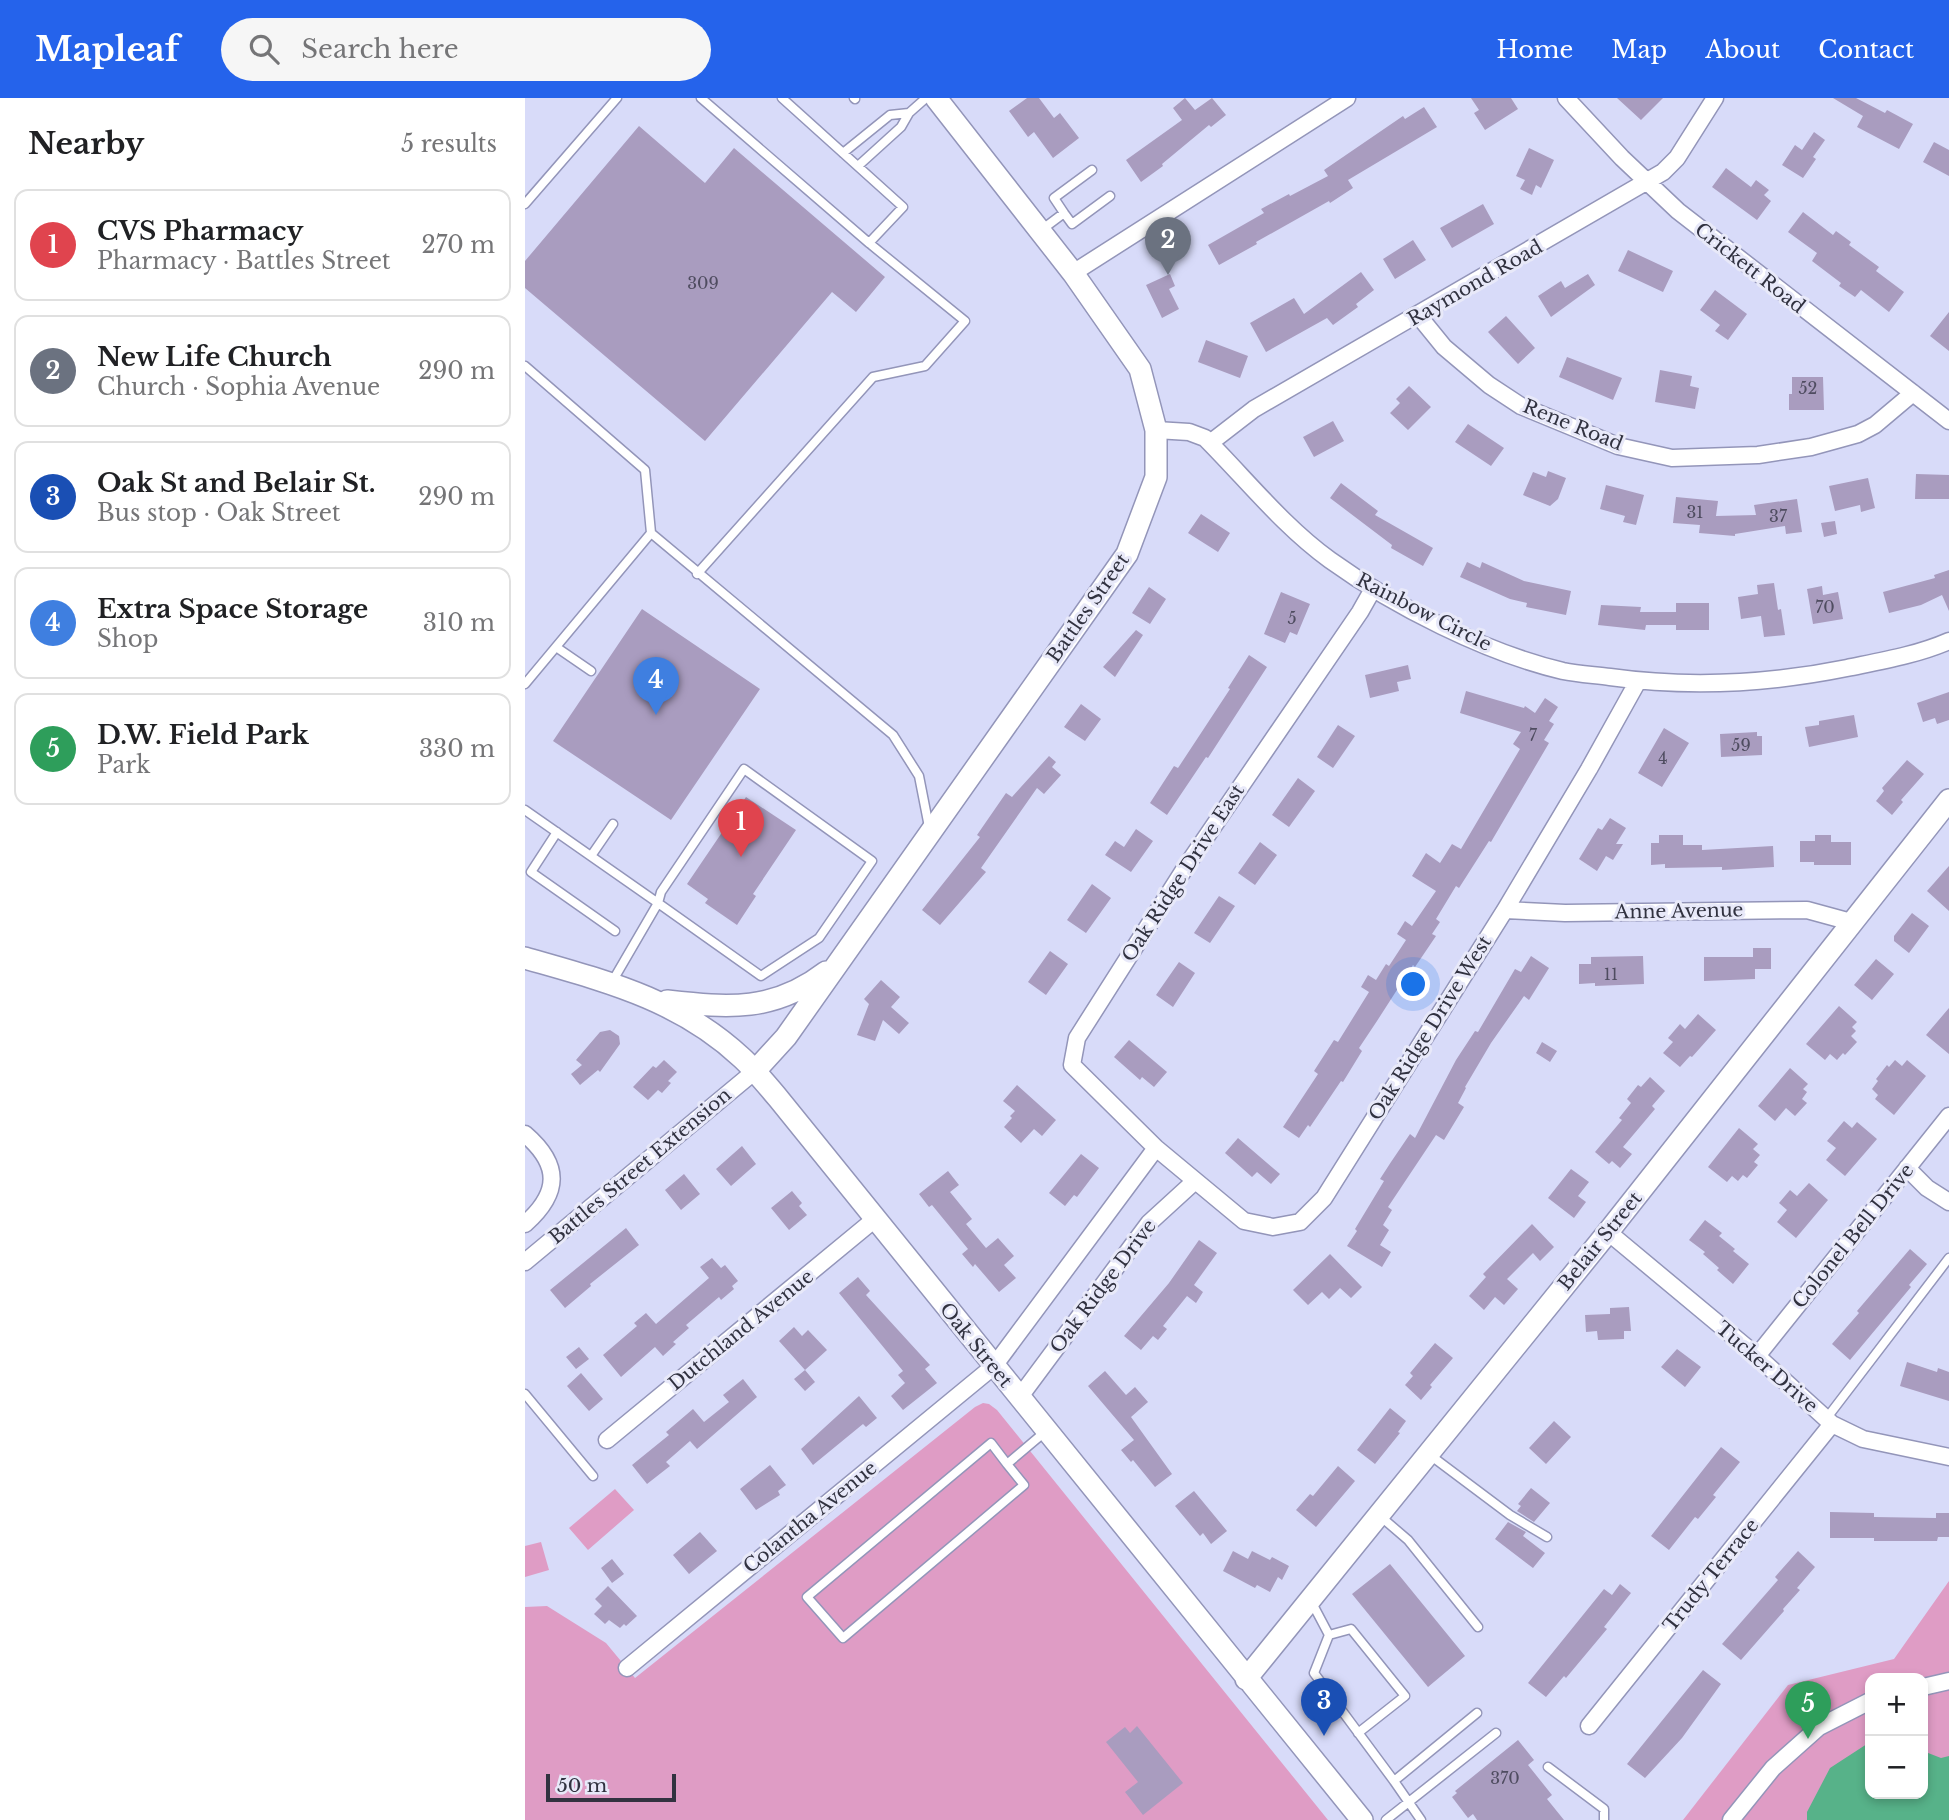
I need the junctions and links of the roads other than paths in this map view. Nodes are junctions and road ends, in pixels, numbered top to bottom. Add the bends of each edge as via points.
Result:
1 (618, 98) edge
2 (701, 98) edge
3 (782, 98) edge
4 (926, 98) edge
5 (936, 98) edge
6 (1347, 98) edge
7 (1566, 98) edge
8 (1715, 98) edge
9 (909, 113) junction
10 (843, 153) junction
11 (858, 166) junction
12 (1092, 170) dead end
13 (1648, 183) junction
14 (1110, 196) dead end
15 (525, 204) edge
16 (1064, 213) junction
17 (1040, 231) junction
18 (869, 243) junction
19 (1073, 273) junction
20 (1418, 315) junction
21 (525, 366) edge
22 (1913, 394) junction
23 (1949, 421) edge
24 (1156, 430) junction
25 (1210, 443) junction
26 (651, 533) junction
27 (697, 574) junction
28 (1373, 589) junction
29 (1949, 641) edge
30 (556, 647) junction
31 (591, 671) dead end
32 (1638, 681) junction
33 (525, 684) edge
34 (1949, 800) edge
35 (525, 810) edge
36 (613, 824) dead end
37 (557, 832) junction
38 (930, 833) junction
39 (591, 856) junction
40 (528, 870) edge
41 (659, 903) junction
42 (1505, 910) junction
43 (1851, 922) junction
44 (615, 931) dead end
45 (525, 958) edge
46 (841, 959) junction
47 (611, 983) junction
48 (657, 1000) junction
49 (755, 1070) junction
50 (1949, 1116) edge
51 (525, 1134) edge
52 (1156, 1148) junction
53 (1907, 1168) junction
54 (1195, 1181) junction
55 (1949, 1202) edge
56 (875, 1219) junction
57 (525, 1224) edge
58 (1608, 1233) junction
59 (1949, 1258) edge
60 (525, 1262) edge
61 (1757, 1356) junction
62 (994, 1366) junction
63 (525, 1394) edge
64 (1019, 1398) junction
65 (1829, 1422) junction
66 (1046, 1431) junction
67 (607, 1440) dead end
68 (1430, 1455) junction
69 (1949, 1457) edge
70 (1007, 1464) junction
71 (593, 1476) dead end
72 (1380, 1516) junction
73 (1546, 1537) dead end
74 (1311, 1601) junction
75 (1478, 1627) dead end
76 (1329, 1635) junction
77 (627, 1668) dead end
78 (1247, 1679) junction
79 (1949, 1681) edge
80 (1928, 1686) edge
81 (1865, 1704) edge
82 (1477, 1713) dead end
83 (1589, 1726) dead end
84 (1358, 1733) junction
85 (1496, 1733) dead end
86 (1548, 1768) dead end
87 (1394, 1781) junction
88 (1408, 1802) junction
89 (1362, 1820) edge
90 (1386, 1820) edge
91 (1421, 1820) edge
92 (1604, 1820) edge
93 (1731, 1820) edge

1 - 15 lane
2 - 18 lane
3 - 10 lane
4 - 9 lane
5 - 17 main road, Battles Street
6 - 19 street
7 - 13 street, Crickett Road
8 - 13 street, Raymond Road via 1677,158
9 - 10 lane via 890,115
9 - 11 lane via 901,127
10 - 11 lane
11 - 18 lane via 903,207
12 - 16 lane via 1054,198
13 - 20 street, Raymond Road
13 - 22 street, Crickett Road
14 - 16 lane via 1072,224
16 - 17 lane
17 - 19 main road, Battles Street
18 - 27 lane via 965,321 925,366 873,377
19 - 24 main road, Battles Street via 1140,369
20 - 22 street, Rene Road via 1444,347 1521,405 1618,446 1672,458 1758,455 1811,447 1875,425
20 - 25 street, Raymond Road via 1254,409
21 - 26 lane via 645,470
22 - 23 street, Crickett Road
24 - 25 street, Rainbow Circle via 1189,432
24 - 38 main road, Battles Street via 1156,477 1127,554
25 - 28 street, Rainbow Circle via 1282,519 1328,559
26 - 27 lane
26 - 30 lane
27 - 38 lane via 893,735 919,776
28 - 32 street, Rainbow Circle via 1478,643 1563,671
28 - 52 street, Oak Ridge Drive East via 1077,1038 1072,1065
29 - 32 street, Rainbow Circle via 1798,678 1727,683
30 - 31 lane
30 - 33 lane
32 - 42 street, Oak Ridge Drive West
34 - 43 main road, Belair Street
35 - 37 lane
36 - 39 lane
37 - 39 lane
37 - 40 lane
38 - 46 main road, Battles Street
39 - 41 lane
40 - 44 lane
41 - 41 lane via 661,892 744,769 872,861 819,938 761,976
41 - 47 lane
42 - 43 street, Anne Avenue via 1807,910
42 - 54 street, Oak Ridge Drive West via 1324,1198 1300,1222 1273,1227 1244,1221
43 - 58 main road, Belair Street
45 - 47 main road, Oak Street
46 - 48 main road, Battles Street via 799,990 757,1005
46 - 49 main road, Battles Street via 786,1037
47 - 48 main road, Oak Street
48 - 49 main road, Oak Street via 716,1036
49 - 56 main road, Oak Street
49 - 60 street, Battles Street Extension
50 - 53 street, Colonel Bell Drive
51 - 57 street via 548,1158 552,1170 543,1206
52 - 54 street, Oak Ridge Drive West
52 - 62 street, Oak Ridge Drive
53 - 55 street
53 - 61 street, Colonel Bell Drive
54 - 64 street, Oak Ridge Drive via 1149,1223
56 - 62 main road, Oak Street
56 - 67 street, Dutchland Avenue
58 - 61 street, Tucker Drive
58 - 68 main road, Belair Street
59 - 65 lane
61 - 65 street, Tucker Drive
62 - 64 main road, Oak Street
62 - 77 street, Colantha Avenue
63 - 71 lane
64 - 66 main road, Oak Street
65 - 69 street, Tucker Drive via 1863,1439
65 - 83 street, Trudy Terrace
66 - 70 lane
66 - 78 main road, Oak Street
68 - 72 main road, Belair Street
68 - 73 lane
70 - 70 lane via 991,1443 807,1597 843,1638 1024,1485
72 - 74 main road, Belair Street
72 - 75 lane via 1408,1540
74 - 76 lane
74 - 78 main road, Belair Street
76 - 84 lane via 1314,1674
76 - 84 lane via 1352,1629 1405,1696
78 - 89 main road, Oak Street
79 - 80 street
81 - 93 street via 1819,1727 1773,1768
82 - 87 lane
84 - 87 lane
85 - 88 lane
86 - 92 lane via 1604,1809
87 - 88 lane
88 - 90 lane
88 - 91 lane

